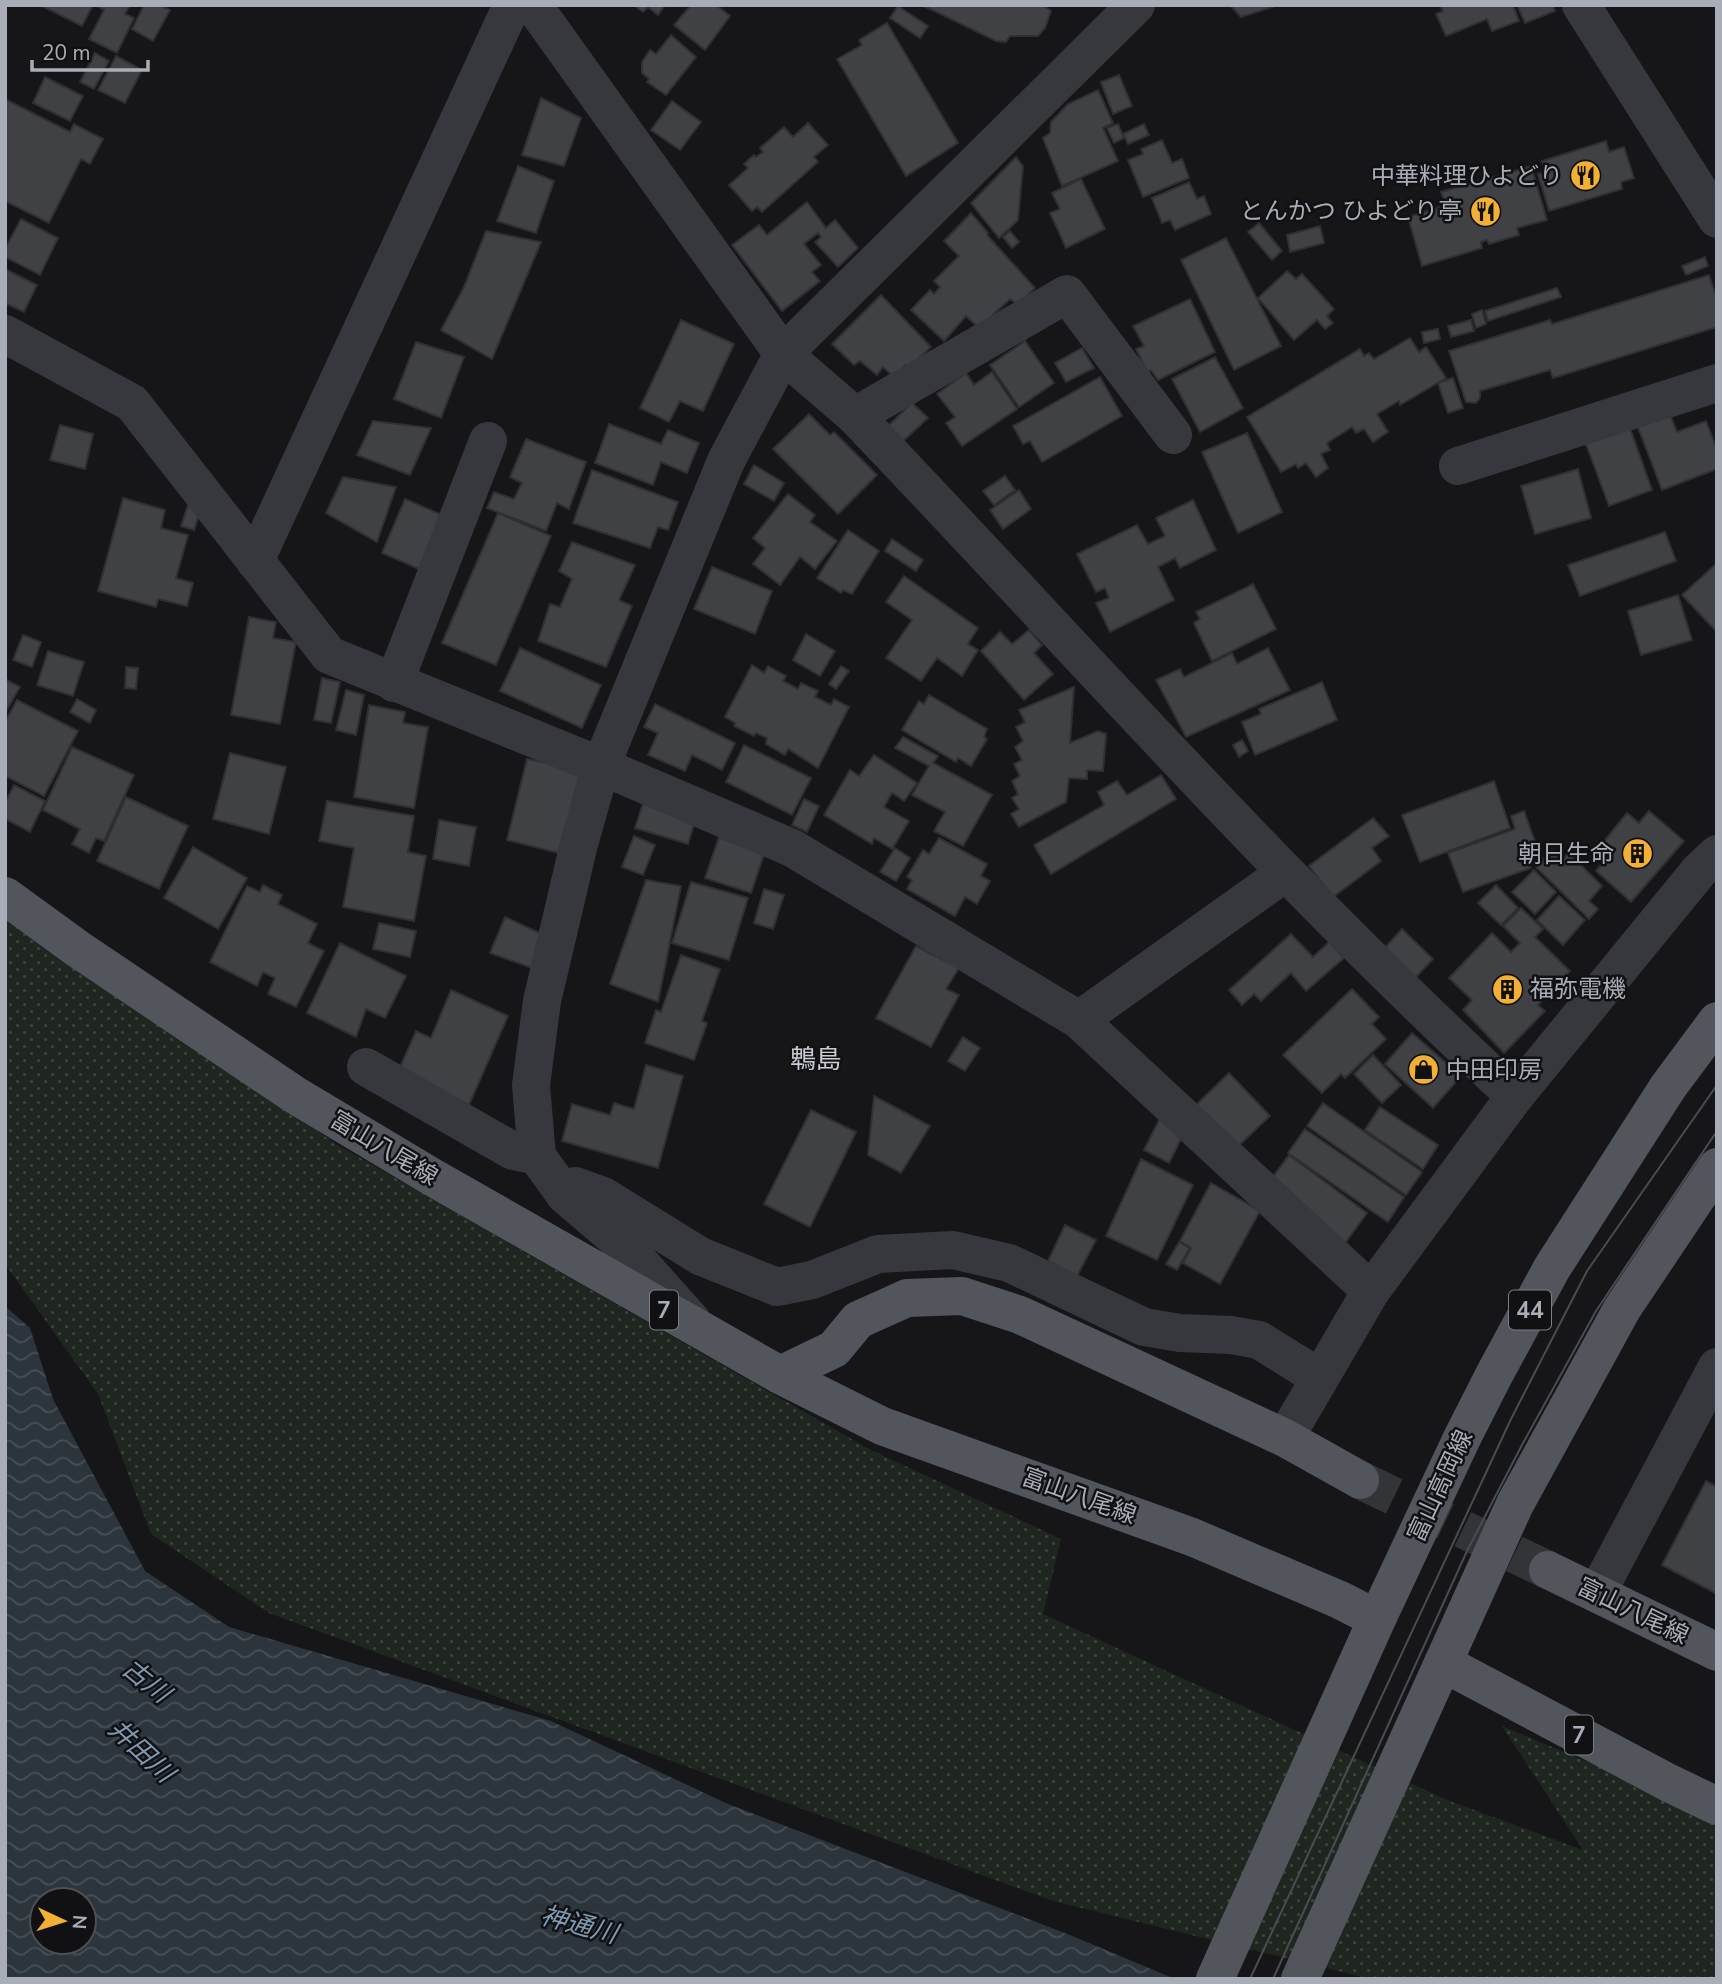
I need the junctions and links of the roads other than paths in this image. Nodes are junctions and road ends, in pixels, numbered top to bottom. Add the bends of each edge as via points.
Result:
1 (512, 5) edge
2 (533, 5) edge
3 (1136, 5) edge
4 (1581, 5) edge
5 (1717, 219) edge
6 (5, 334) edge
7 (783, 354) junction
8 (1717, 383) edge
9 (855, 416) junction
10 (1173, 435) dead end
11 (488, 440) dead end
12 (1458, 466) dead end
13 (255, 561) junction
14 (394, 683) junction
15 (601, 766) junction
16 (1717, 854) edge
17 (1285, 873) junction
18 (5, 896) edge
19 (1079, 1020) junction
20 (1717, 1021) edge
21 (366, 1067) dead end
22 (1515, 1096) junction
23 (545, 1167) junction
24 (1717, 1167) edge
25 (1371, 1291) junction
26 (698, 1329) junction
27 (1717, 1367) edge
28 (780, 1375) junction
29 (1320, 1378) junction
30 (1285, 1438) junction
31 (1360, 1480) tunnel mouth
32 (1548, 1570) tunnel mouth
33 (1597, 1593) junction
34 (1371, 1634) junction
35 (1717, 1652) edge
36 (1438, 1674) junction
37 (1717, 1805) edge
38 (1215, 1979) edge
39 (1300, 1979) edge

1 - 13 street
2 - 7 street
3 - 7 street
4 - 5 street
6 - 13 street via 132,403
7 - 9 street
7 - 15 street via 726,461
8 - 12 street
9 - 10 street via 1068,294
9 - 17 street
11 - 14 street
13 - 14 street via 329,655
14 - 15 street
15 - 19 street via 792,849
15 - 23 street via 542,1002 531,1086
16 - 22 street
17 - 19 street
17 - 22 street
18 - 26 main road, 富山八尾線 / 7 via 295,1095
19 - 25 street
20 - 34 main road, 富山高岡線 / 44 via 1668,1087 1552,1268 1462,1438
21 - 23 street
22 - 25 street
23 - 26 street via 565,1195 626,1247
23 - 29 street via 603,1196 700,1256 777,1287 812,1280 878,1254 953,1250 1009,1263 1144,1327 1259,1340
24 - 36 main road via 1622,1309 1515,1504
25 - 29 street
26 - 28 main road, 富山八尾線 / 7
27 - 33 street
28 - 30 main road via 834,1349 858,1320 907,1298 962,1296 1020,1315
28 - 34 main road, 富山八尾線 / 7 via 883,1426 1192,1537 1340,1600
29 - 30 street
30 - 31 main road
32 - 33 main road, 富山八尾線
33 - 35 main road, 富山八尾線
34 - 38 main road, 富山高岡線 / 44
36 - 37 main road, 7
36 - 39 main road

